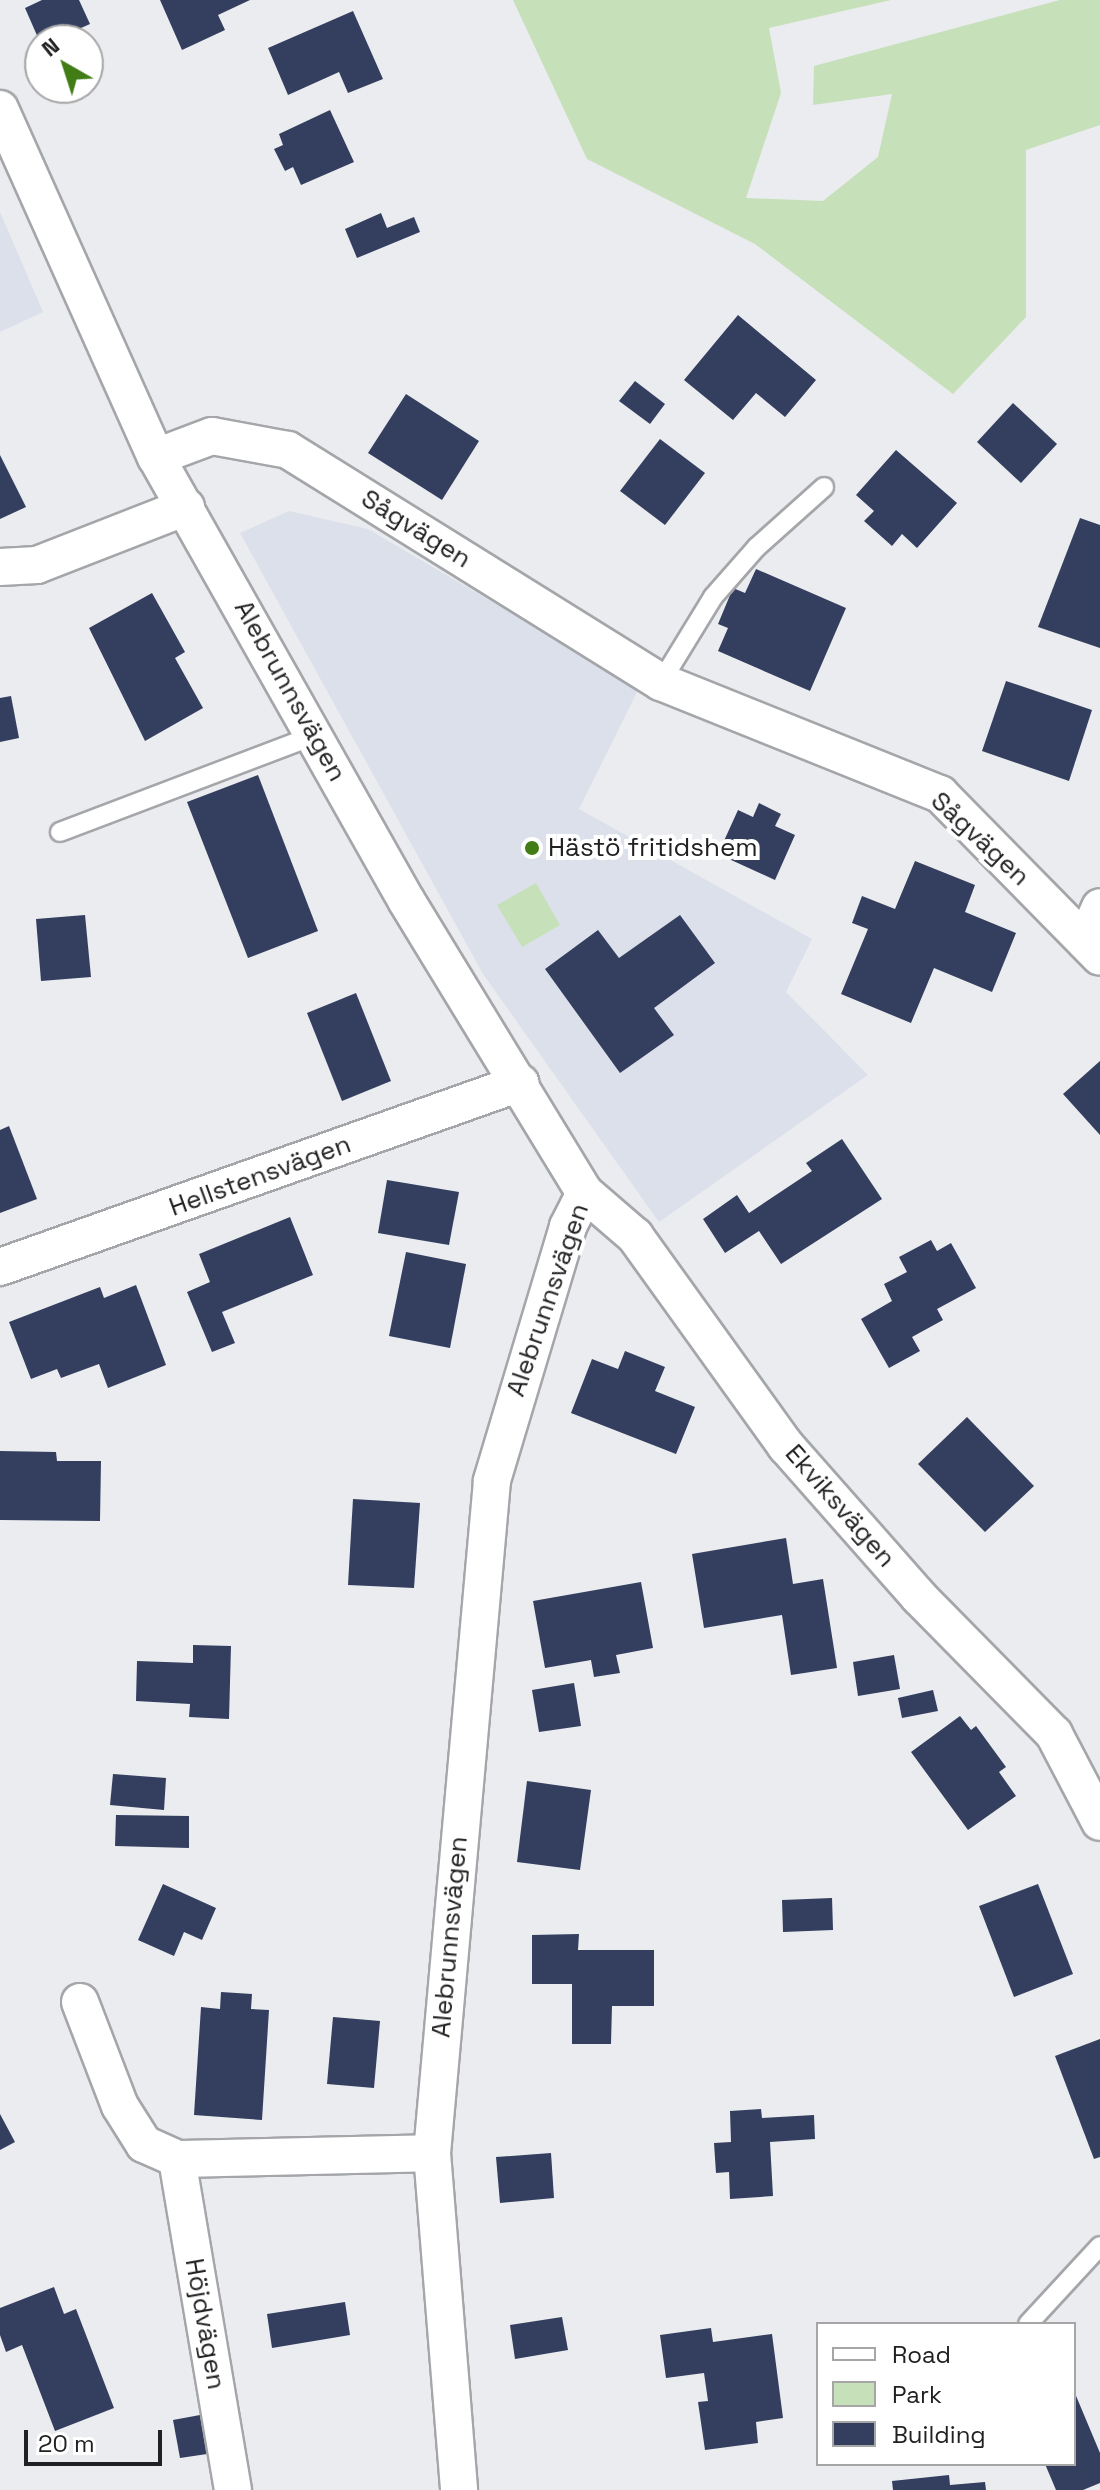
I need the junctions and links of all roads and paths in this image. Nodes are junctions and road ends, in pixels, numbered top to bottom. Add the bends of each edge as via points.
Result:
1 (0, 109) edge
2 (156, 457) junction
3 (824, 487) dead end
4 (186, 507) junction
5 (0, 567) edge
6 (661, 682) junction
7 (316, 735) junction
8 (60, 832) dead end
9 (1100, 907) edge
10 (1093, 949) edge
11 (520, 1083) junction
12 (585, 1193) junction
13 (0, 1267) edge
14 (1099, 1817) edge
15 (80, 2002) dead end
16 (432, 2153) junction
17 (177, 2159) junction
18 (1100, 2246) edge
19 (1030, 2322) edge
20 (233, 2490) edge
21 (459, 2490) edge

1 - 2 street, Alebrunnsvägen
2 - 4 street, Alebrunnsvägen
2 - 6 street, Sågvägen via 212,436 288,450
3 - 6 lane via 757,547 713,597
4 - 5 street via 37,565
4 - 7 street, Alebrunnsvägen
6 - 10 street, Sågvägen via 940,794
7 - 8 lane
7 - 11 street, Alebrunnsvägen via 406,900
9 - 10 street
11 - 12 street, Alebrunnsvägen
11 - 13 street, Hellstensvägen
12 - 14 street, Ekviksvägen via 635,1236 786,1446 919,1597 1054,1734
12 - 16 street, Alebrunnsvägen via 568,1227 492,1481
15 - 17 street via 120,2106 144,2144
16 - 17 street
16 - 21 street, Alebrunnsvägen
17 - 20 street, Höjdvägen
18 - 19 lane

